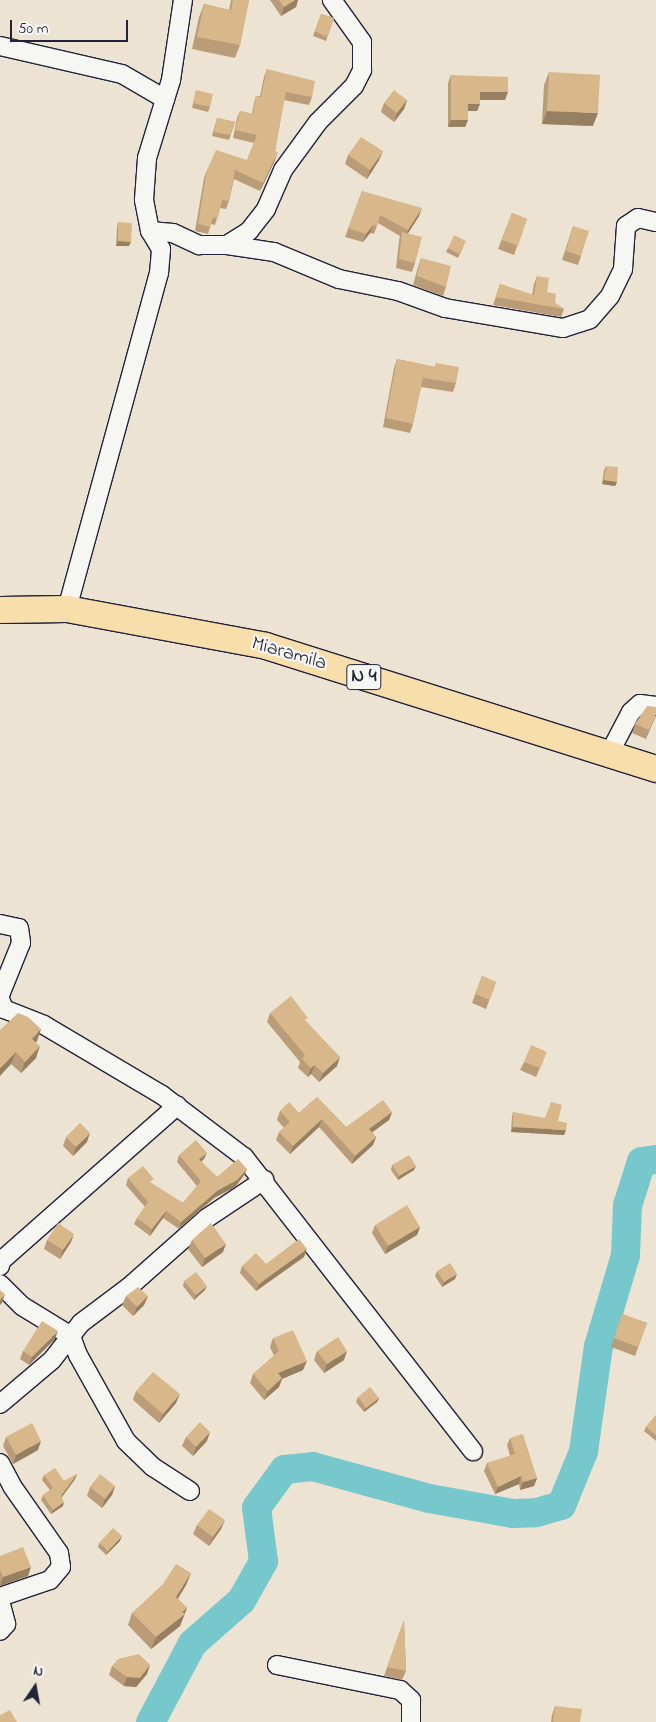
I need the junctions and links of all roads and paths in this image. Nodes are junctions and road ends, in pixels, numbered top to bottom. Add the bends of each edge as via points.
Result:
1 (183, 0) edge
2 (332, 0) edge
3 (0, 46) edge
4 (165, 99) junction
5 (656, 222) edge
6 (150, 231) junction
7 (227, 245) junction
8 (67, 609) junction
9 (0, 610) edge
10 (656, 706) edge
11 (610, 752) junction
12 (656, 768) edge
13 (0, 924) edge
14 (0, 995) edge
15 (0, 999) edge
16 (177, 1106) junction
17 (264, 1180) junction
18 (0, 1266) edge
19 (0, 1284) edge
20 (71, 1336) junction
21 (0, 1404) edge
22 (473, 1451) dead end
23 (0, 1463) edge
24 (190, 1491) dead end
25 (0, 1597) edge
26 (0, 1601) edge
27 (0, 1631) edge
28 (277, 1665) dead end
29 (410, 1722) edge

1 - 4 street
2 - 7 street via 362,42 362,70 354,86 318,122 283,170 266,209 254,224
3 - 4 street via 122,74
4 - 6 street via 147,158 144,200
5 - 7 street via 638,218 626,226 623,269 610,296 590,319 563,328 445,308 398,291 339,278 274,252
6 - 7 street via 173,233 199,245
6 - 8 street via 161,249 159,273
8 - 9 main road, Miaramila / N 4
8 - 11 main road, Miaramila / N 4 via 266,646
10 - 11 street via 640,704 631,712
11 - 12 main road, Miaramila / N 4
13 - 14 street via 19,928 21,943
15 - 16 street via 4,1009 44,1026
16 - 17 street via 244,1157
16 - 18 street via 1,1261
17 - 20 street via 206,1218 128,1287 81,1323
17 - 22 street
19 - 20 street via 22,1306
20 - 21 street via 52,1360
20 - 24 street via 78,1355 126,1441 153,1467
23 - 25 street via 12,1486 59,1553 61,1567 50,1580
26 - 27 street via 6,1624
28 - 29 street via 400,1690 412,1700

